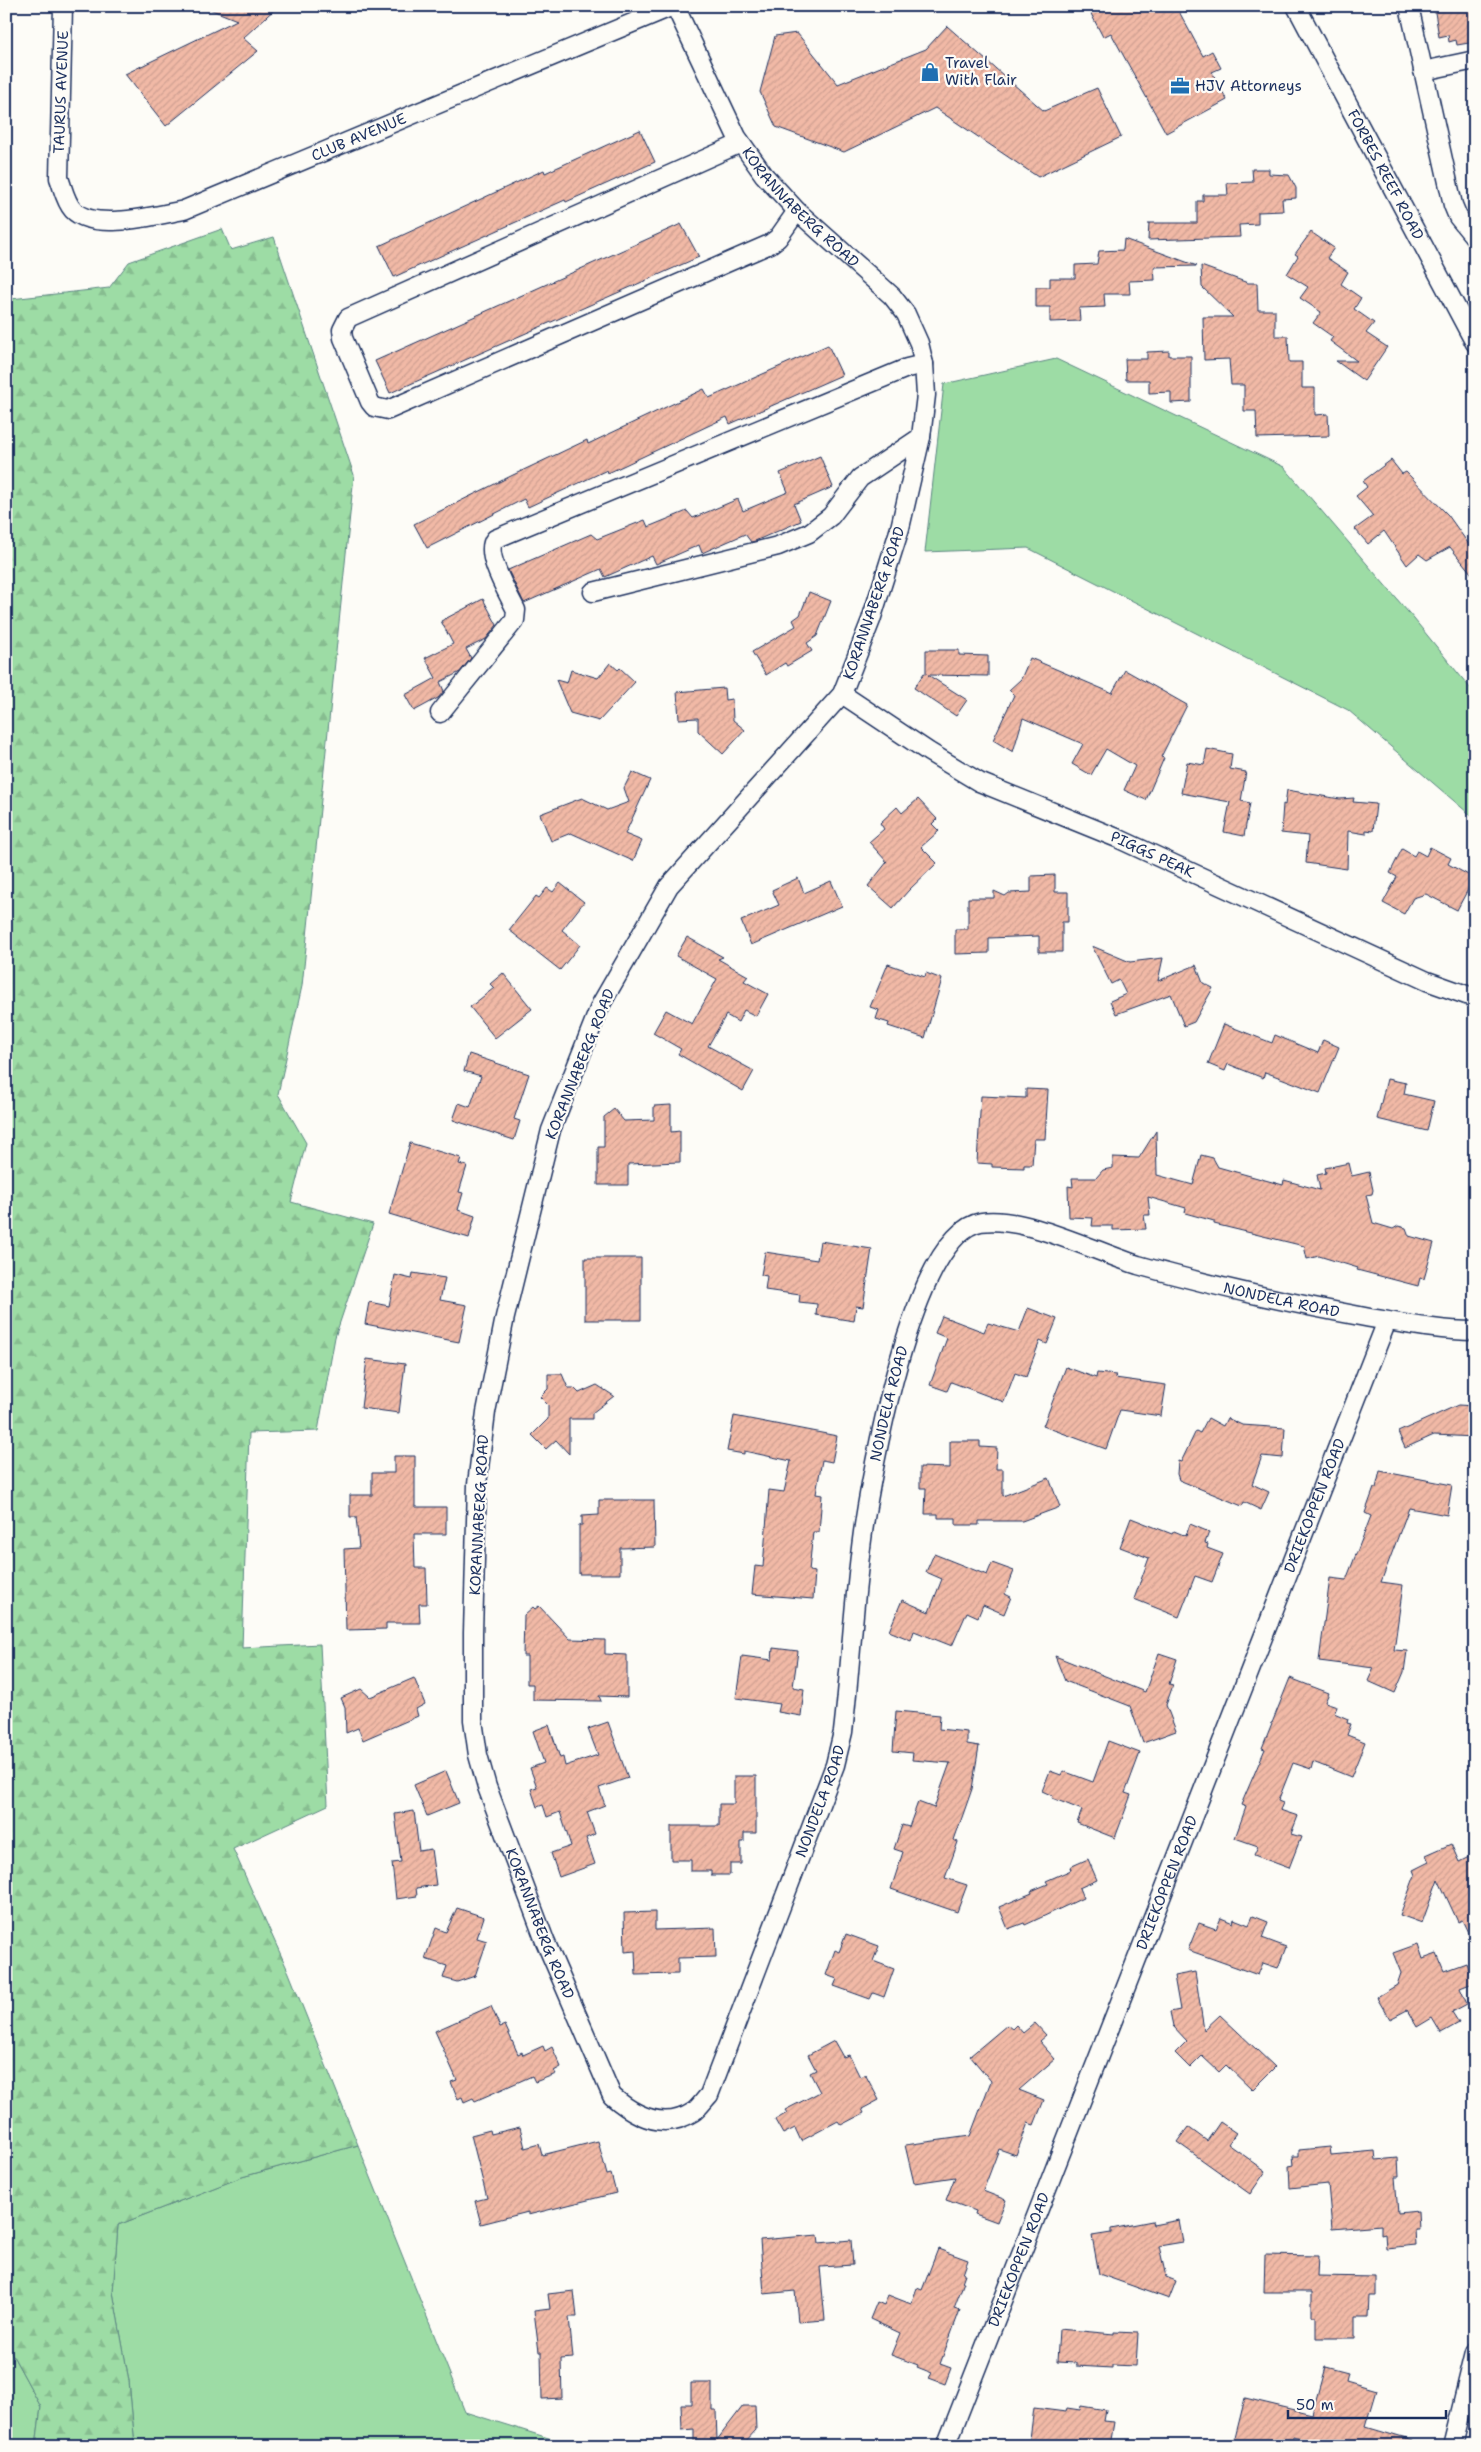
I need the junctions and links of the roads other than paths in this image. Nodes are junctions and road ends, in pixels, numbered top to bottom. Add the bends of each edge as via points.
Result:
1 (63, 6) edge
2 (674, 6) edge
3 (1296, 6) edge
4 (1409, 6) edge
5 (1475, 60) edge
6 (1423, 71) junction
7 (741, 143) junction
8 (58, 178) joint
9 (798, 211) junction
10 (1475, 238) edge
11 (1475, 343) edge
12 (924, 364) junction
13 (922, 437) junction
14 (593, 592) dead end
15 (842, 694) junction
16 (440, 713) dead end
17 (1475, 998) edge
18 (1387, 1321) junction
19 (1475, 1332) edge
20 (710, 2095) joint
21 (1475, 2352) edge
22 (946, 2446) edge
23 (1452, 2446) edge

1 - 8 street, TAURUS AVENUE
2 - 7 street, KORANNABERG ROAD
2 - 8 street, CLUB AVENUE via 184,210 123,220 87,217 75,212 69,204
3 - 11 street, FORBES REEF ROAD
4 - 6 street
5 - 6 street
6 - 10 street via 1453,205
7 - 9 street, KORANNABERG ROAD via 764,175
7 - 9 street via 348,318 342,330 343,338 374,407 388,410 770,244
9 - 12 street, KORANNABERG ROAD via 892,296 913,326
12 - 13 street, KORANNABERG ROAD via 926,395
12 - 16 street via 907,368 495,539 491,555 516,610 515,620
13 - 14 street via 860,478 831,516 808,533 778,546
13 - 15 street, KORANNABERG ROAD via 892,553 861,649
15 - 17 street, PIGGS PEAK via 980,782 1117,838 1427,982
15 - 20 street, KORANNABERG ROAD via 669,886 601,1004 550,1130 505,1317 486,1412 477,1484 473,1720 478,1755 545,1941 612,2096 643,2118 660,2120 693,2112
18 - 19 street, NONDELA ROAD
18 - 20 street, NONDELA ROAD via 1251,1294 1147,1267 1003,1221 980,1222 960,1232 944,1249 913,1316 887,1406 866,1509 843,1732 835,1765
18 - 22 street, DRIEKOPPEN ROAD
21 - 23 street

